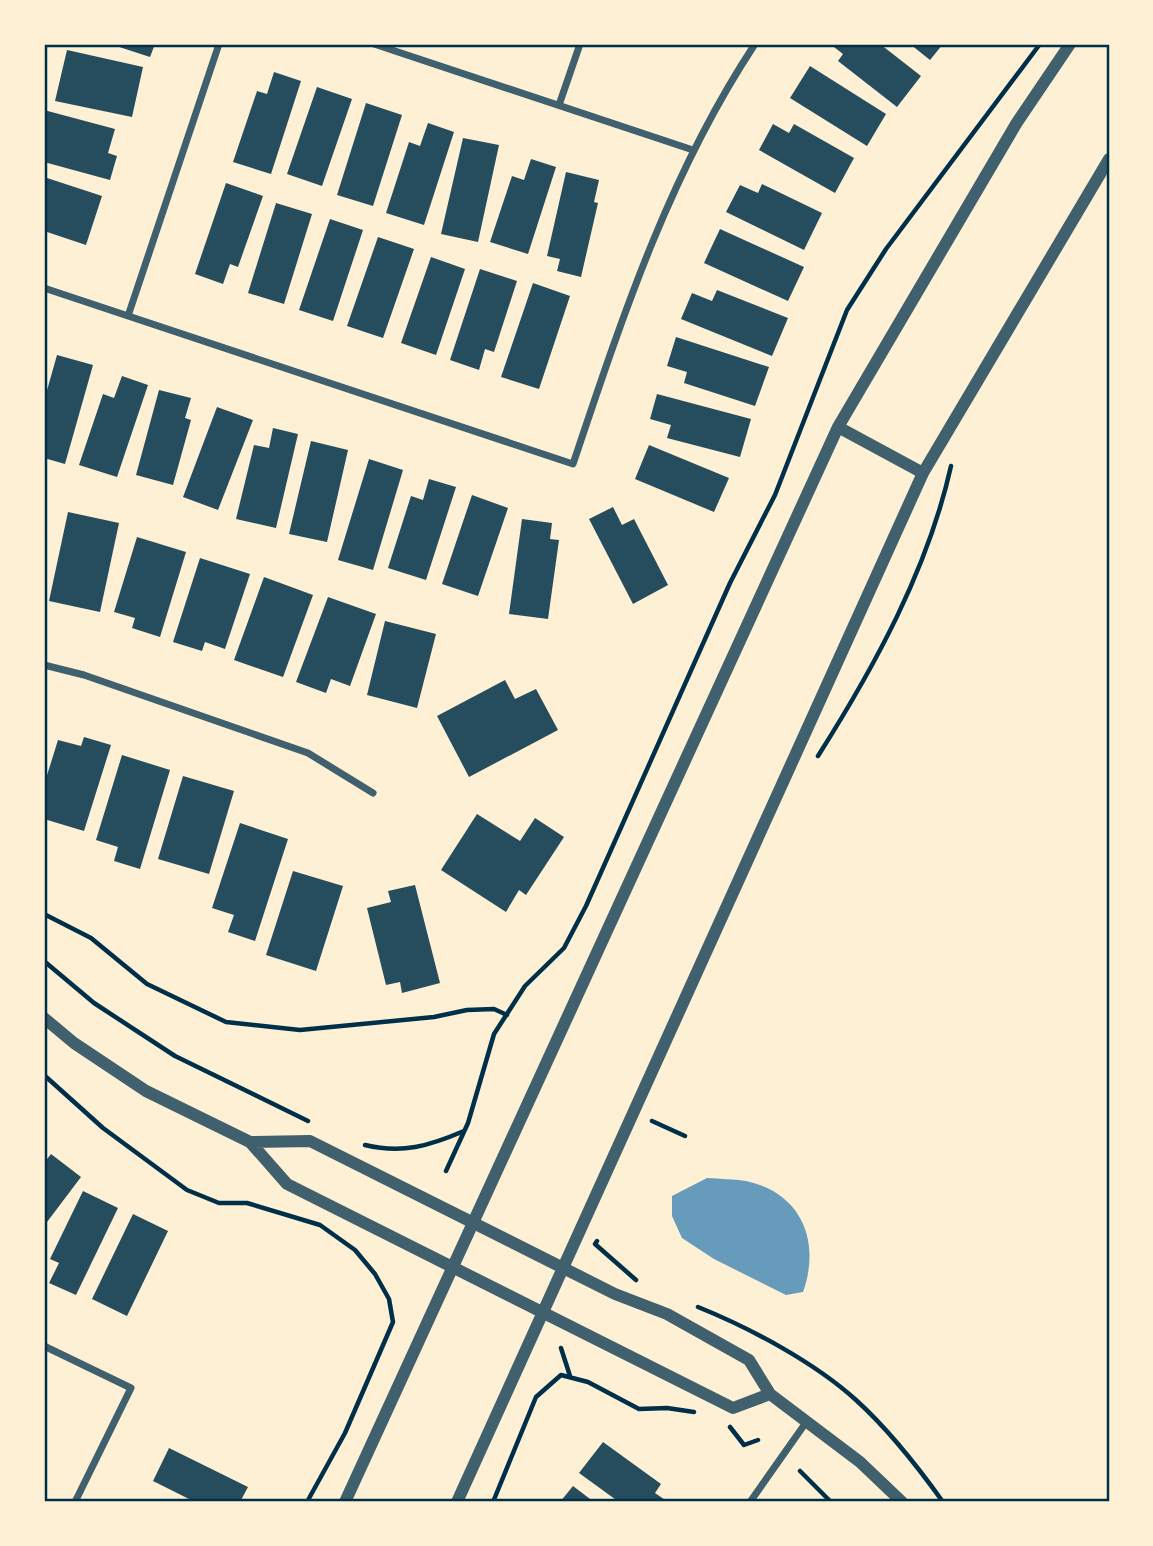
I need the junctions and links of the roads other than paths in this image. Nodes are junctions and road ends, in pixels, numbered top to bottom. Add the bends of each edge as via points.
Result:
1 (219, 44) edge
2 (374, 44) edge
3 (580, 44) edge
4 (755, 44) edge
5 (1070, 44) edge
6 (559, 105) junction
7 (693, 150) junction
8 (1109, 159) edge
9 (44, 288) edge
10 (128, 316) junction
11 (838, 427) junction
12 (923, 473) junction
13 (44, 665) edge
14 (373, 793) dead end
15 (44, 1018) edge
16 (250, 1142) junction
17 (471, 1222) junction
18 (452, 1266) junction
19 (564, 1268) junction
20 (544, 1312) junction
21 (44, 1346) edge
22 (769, 1394) junction
23 (807, 1421) junction
24 (75, 1502) edge
25 (345, 1502) edge
26 (457, 1502) edge
27 (750, 1502) edge
28 (902, 1502) edge

1 - 10 street
2 - 6 street
3 - 6 street
4 - 7 street
5 - 11 street via 1016,124
6 - 7 street
7 - 10 street via 643,261 573,464
8 - 12 street
9 - 10 street
11 - 12 street
11 - 17 street
12 - 19 street
13 - 14 street via 308,753
15 - 16 street via 146,1091
16 - 17 street via 310,1142
16 - 18 street via 287,1184
17 - 18 street
17 - 19 street
18 - 20 street
18 - 25 street
19 - 20 street
19 - 22 street via 667,1314 749,1360
20 - 22 street via 733,1408
20 - 26 street
21 - 24 street via 131,1388
22 - 23 street
23 - 27 street
23 - 28 street

